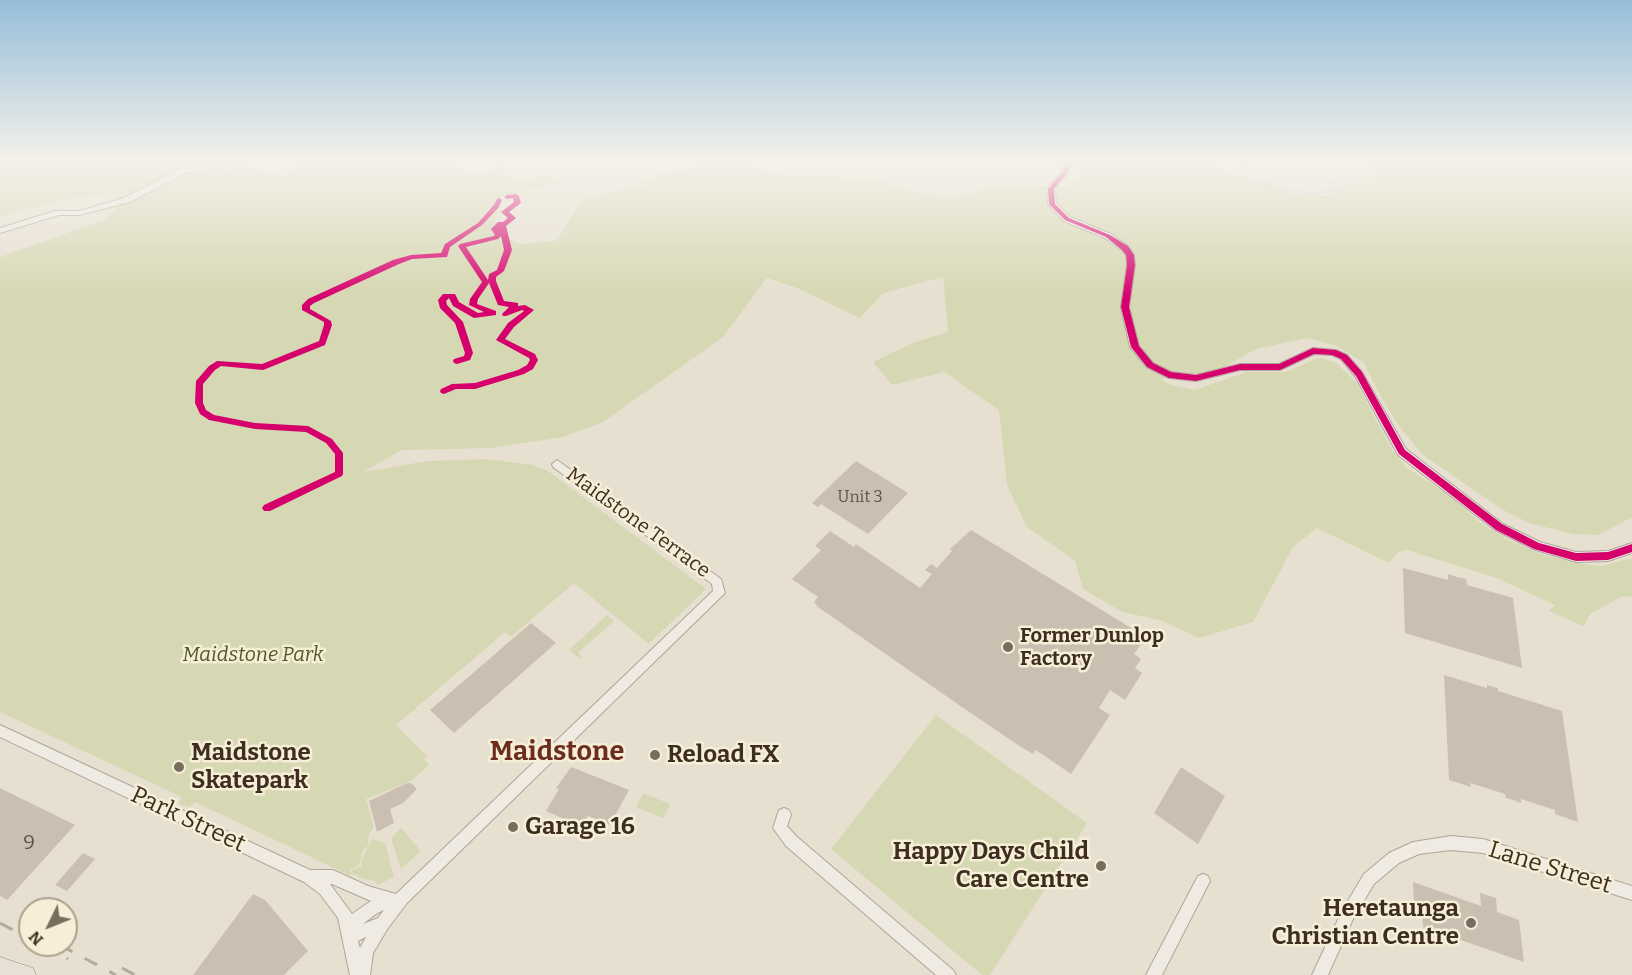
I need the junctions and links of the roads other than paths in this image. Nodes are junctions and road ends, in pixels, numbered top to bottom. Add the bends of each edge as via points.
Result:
1 (99, 208) edge
2 (1056, 208) edge
3 (0, 231) edge
4 (557, 464) dead end
5 (1632, 548) edge
6 (0, 731) edge
7 (784, 815) dead end
8 (309, 877) junction
9 (1203, 881) dead end
10 (1632, 893) edge
11 (396, 899) junction
12 (383, 923) junction
13 (350, 931) junction
14 (5, 971) edge
15 (26, 975) edge
16 (360, 975) edge
17 (948, 975) edge
18 (1154, 975) edge
19 (1320, 975) edge

1 - 3 street via 56,214
2 - 5 street via 1067,219 1108,236 1130,255 1125,306 1135,347 1150,365 1169,375 1196,378 1240,367 1280,367 1313,351 1333,352 1344,357 1359,374 1402,452 1499,527 1537,546 1576,557 1608,556
4 - 11 street, Maidstone Terrace via 719,583 720,591
6 - 8 street, Park Street
7 - 17 street via 780,828 791,841
8 - 11 street via 333,877 366,893
8 - 13 street, Park Street via 331,896 345,915
9 - 18 street
10 - 19 street, Lane Street via 1493,848 1451,843 1418,848 1394,858 1369,879
11 - 12 street
11 - 13 street
12 - 13 street
12 - 16 street via 366,951
13 - 16 street, Park Street
14 - 15 main road

